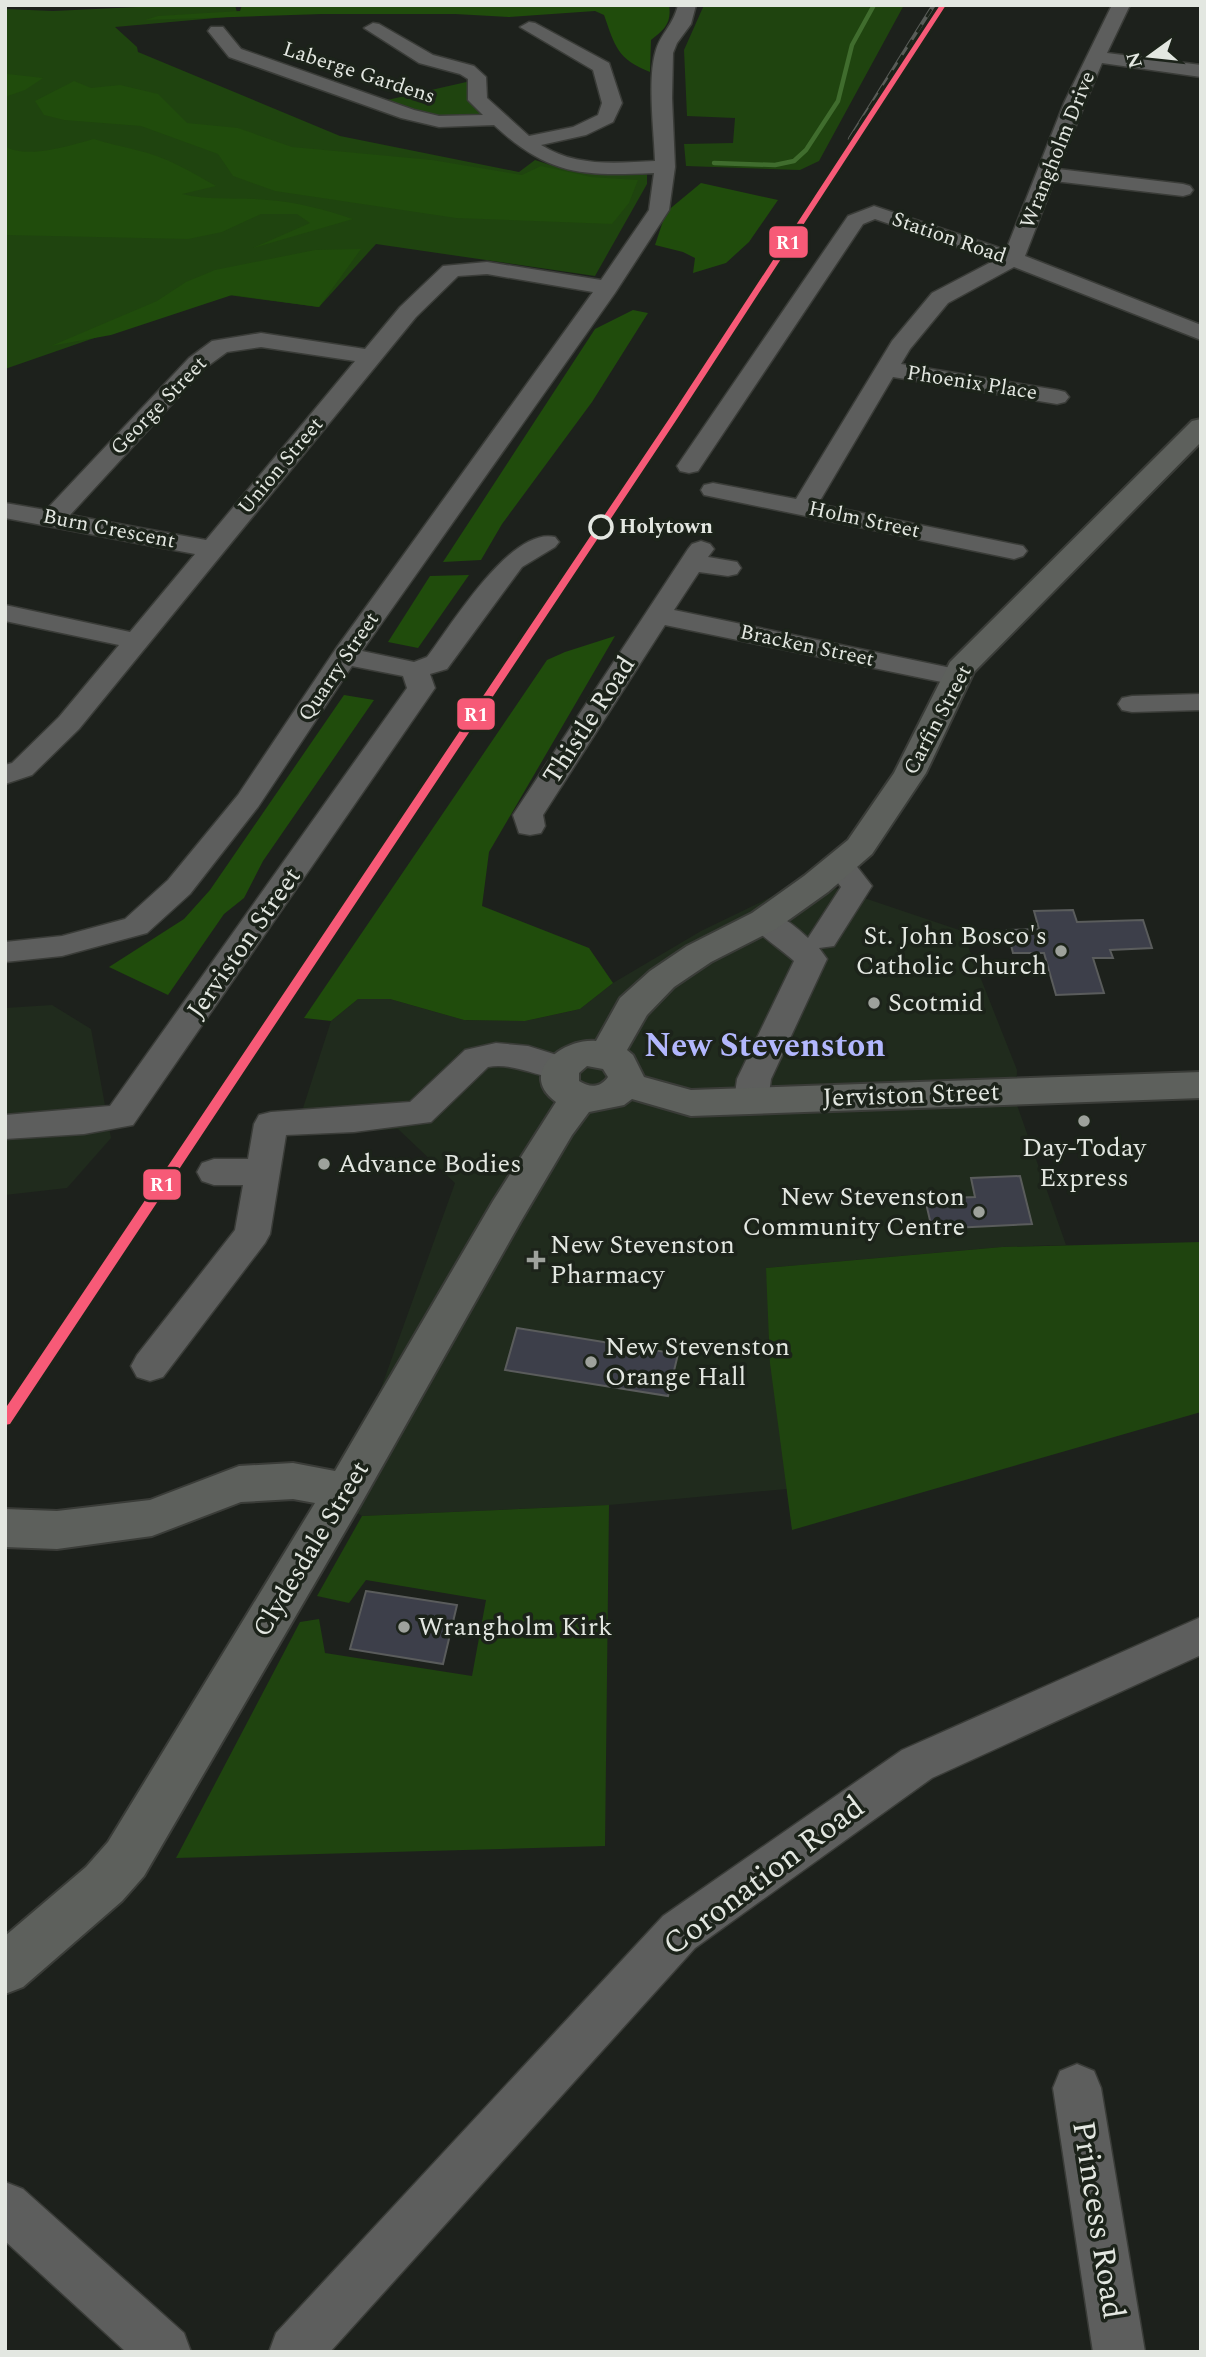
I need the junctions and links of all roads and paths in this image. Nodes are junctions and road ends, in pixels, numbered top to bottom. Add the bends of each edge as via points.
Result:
1 (687, 5) edge
2 (1121, 5) edge
3 (528, 27) dead end
4 (373, 28) dead end
5 (217, 31) dead end
6 (1096, 57) junction
7 (1201, 71) edge
8 (499, 119) junction
9 (524, 143) junction
10 (666, 167) junction
11 (1046, 174) junction
12 (1183, 190) dead end
13 (1013, 259) junction
14 (607, 288) junction
15 (1201, 333) edge
16 (371, 357) junction
17 (887, 369) junction
18 (1056, 397) dead end
19 (1201, 427) edge
20 (690, 466) dead end
21 (713, 490) dead end
22 (803, 508) junction
23 (5, 510) edge
24 (53, 518) junction
25 (546, 542) dead end
26 (212, 549) junction
27 (1014, 551) dead end
28 (728, 568) dead end
29 (5, 613) edge
30 (658, 615) junction
31 (136, 641) junction
32 (345, 656) junction
33 (415, 670) junction
34 (956, 677) junction
35 (1201, 702) edge
36 (1132, 704) dead end
37 (5, 775) edge
38 (530, 827) dead end
39 (840, 866) junction
40 (764, 921) junction
41 (827, 946) junction
42 (5, 952) edge
43 (615, 1069) junction
44 (571, 1083) junction
45 (1201, 1085) edge
46 (751, 1101) junction
47 (5, 1127) edge
48 (214, 1172) dead end
49 (263, 1172) junction
50 (149, 1366) dead end
51 (346, 1492) junction
52 (5, 1528) edge
53 (1201, 1634) edge
54 (5, 1969) edge
55 (1077, 2088) dead end
56 (5, 2207) edge
57 (165, 2352) edge
58 (295, 2352) edge
59 (1119, 2352) edge

1 - 10 street, Quarry Street via 682,24 664,53
2 - 6 street, Wrangholm Drive
3 - 9 street via 602,66 612,103 606,118 579,131
4 - 8 street via 426,60 477,77 478,100
5 - 8 street, Laberge Gardens via 235,53 400,114 442,123
6 - 7 street
6 - 11 street, Wrangholm Drive
8 - 9 street
9 - 10 street via 546,157 592,169
10 - 14 street, Quarry Street via 659,210
11 - 12 street
11 - 13 street, Wrangholm Drive
13 - 15 street, Station Road
13 - 17 street, Wrangholm Drive via 940,298
13 - 20 street, Station Road via 874,212 855,220
14 - 16 street, Union Street via 487,268 451,271 408,312
14 - 32 street, Quarry Street
16 - 24 street, George Street via 261,340 220,346 197,363
16 - 26 street, Union Street
17 - 18 street, Phoenix Place
17 - 22 street, Wrangholm Drive
19 - 34 main road, Carfin Street
21 - 22 street, Holm Street
22 - 27 street, Holm Street
23 - 24 street, Burn Crescent
24 - 26 street, Burn Crescent
25 - 33 street via 513,562 437,663
26 - 31 street, Union Street
28 - 30 street, Thistle Road via 697,556
29 - 31 street
30 - 34 street, Bracken Street
30 - 38 street, Thistle Road via 528,815
31 - 37 street, Union Street via 69,723 22,769
32 - 33 street
32 - 42 street, Quarry Street via 248,801 179,887 136,926 62,946
33 - 47 street, Jerviston Street via 421,688 121,1116
34 - 39 main road, Carfin Street via 896,796 860,847
35 - 36 street
39 - 40 main road, Carfin Street
39 - 41 street via 857,886
40 - 41 street via 788,937
40 - 43 main road, Carfin Street via 662,979 634,1007
41 - 46 street via 754,1079
43 - 44 main road via 619,1091 601,1099
43 - 46 main road, Jerviston Street via 691,1103
44 - 49 street via 527,1058 496,1054 477,1058 419,1113 271,1124
44 - 51 main road, Clydesdale Street via 559,1125
45 - 46 main road, Jerviston Street
48 - 49 street
49 - 50 street via 252,1234
51 - 52 main road via 293,1481 239,1484 152,1518 57,1530
51 - 54 main road, Clydesdale Street via 126,1859 104,1884
53 - 58 street, Coronation Road via 917,1764 679,1932
55 - 59 street, Princess Road
56 - 57 street

